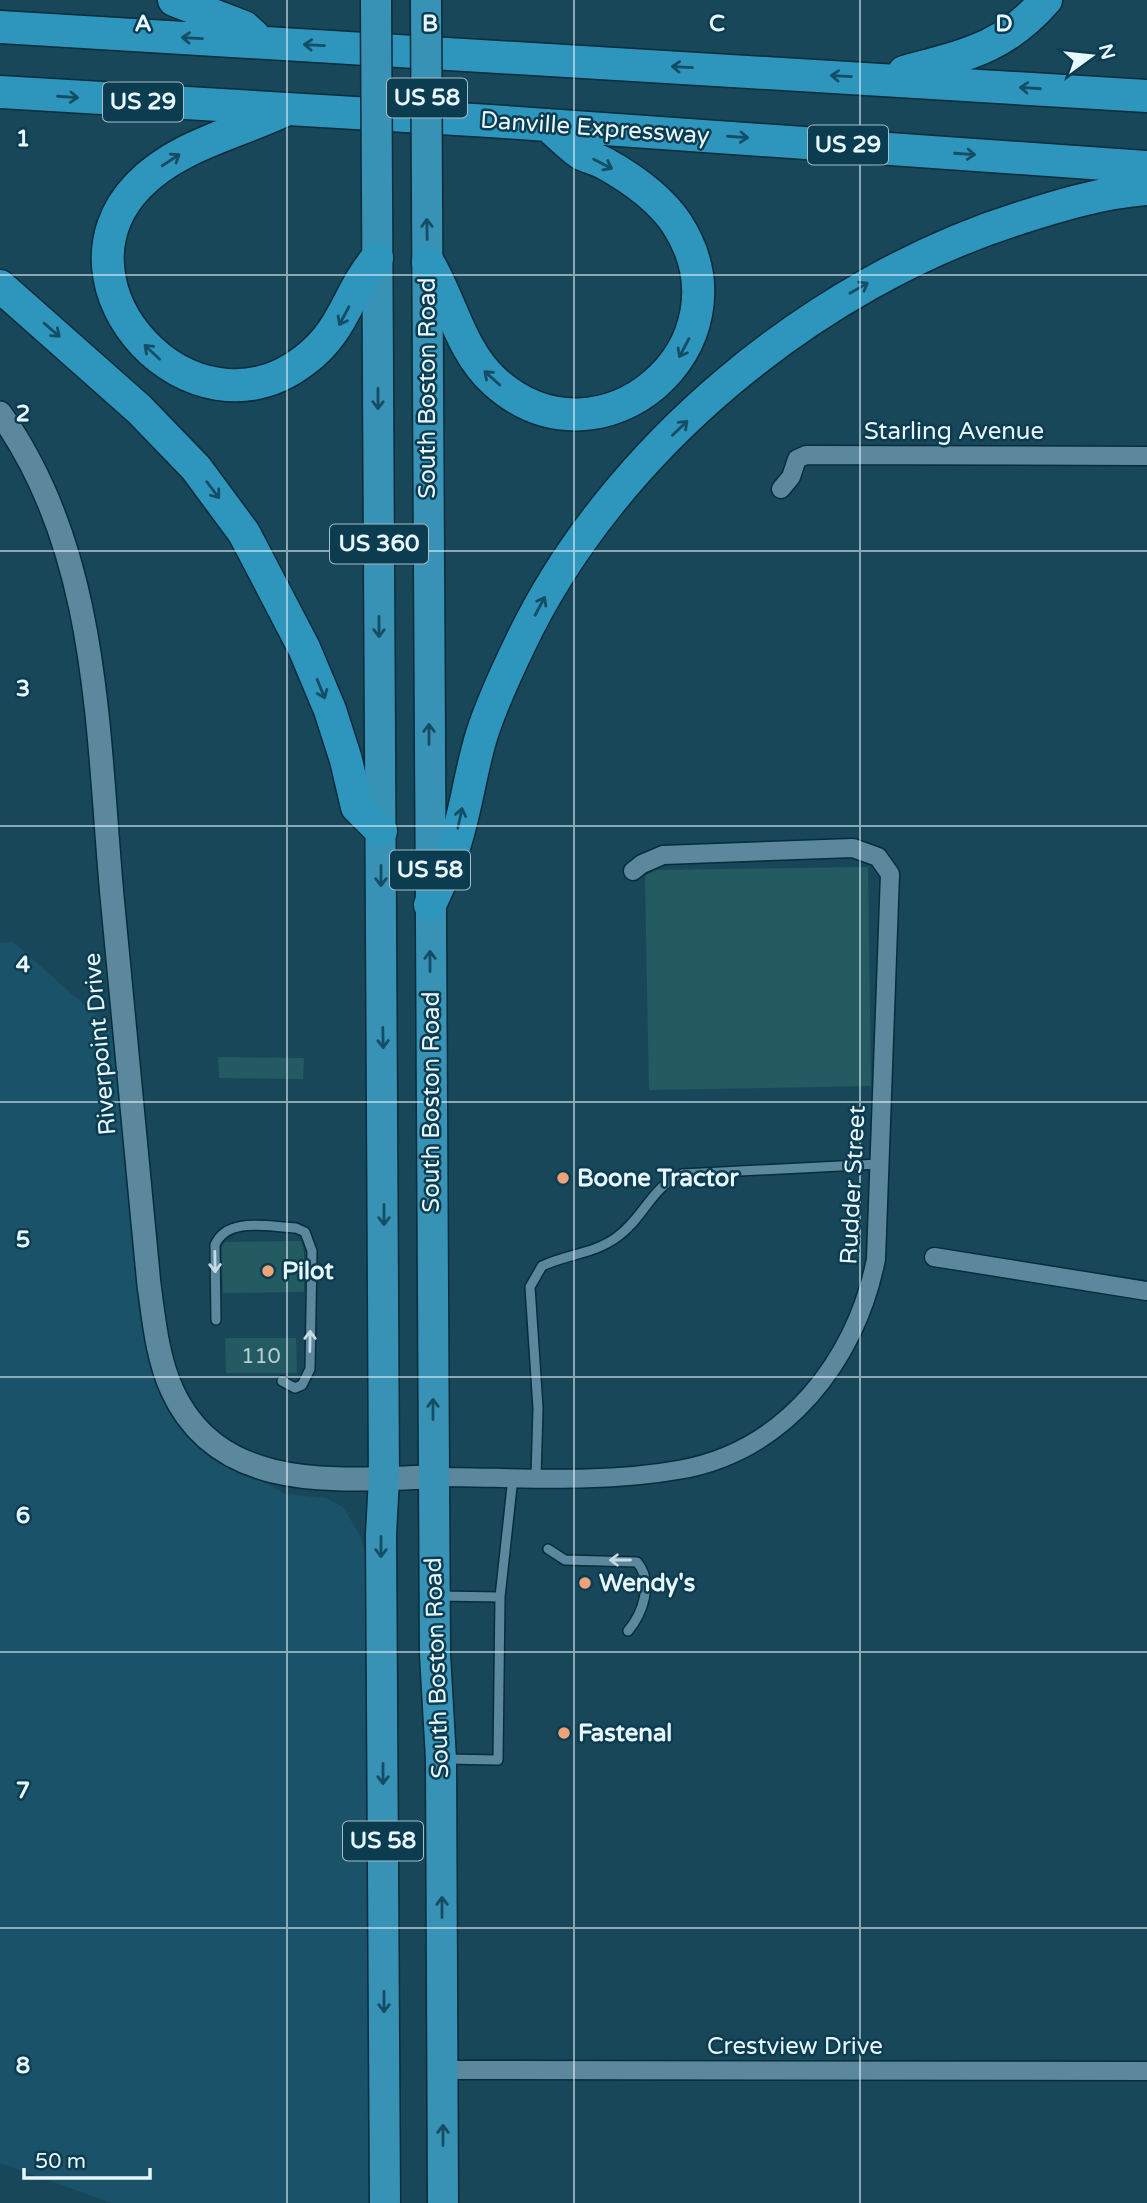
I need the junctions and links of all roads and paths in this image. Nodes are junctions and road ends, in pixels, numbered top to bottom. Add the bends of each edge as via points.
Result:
1 (174, 0) edge
2 (376, 0) edge
3 (426, 0) edge
4 (1046, 0) edge
5 (0, 27) edge
6 (261, 42) junction
7 (883, 78) junction
8 (0, 92) edge
9 (1147, 96) edge
10 (287, 109) junction
11 (548, 125) junction
12 (1147, 167) edge
13 (1147, 190) edge
14 (377, 258) junction
15 (428, 261) junction
16 (0, 286) edge
17 (0, 413) edge
18 (1147, 456) edge
19 (781, 489) dead end
20 (381, 831) junction
21 (633, 871) dead end
22 (430, 905) junction
23 (880, 1164) junction
24 (934, 1257) dead end
25 (1147, 1291) edge
26 (216, 1320) dead end
27 (282, 1381) dead end
28 (513, 1477) junction
29 (536, 1477) junction
30 (384, 1478) junction
31 (434, 1478) junction
32 (548, 1549) dead end
33 (434, 1596) junction
34 (500, 1597) junction
35 (628, 1631) dead end
36 (441, 1759) junction
37 (443, 2070) junction
38 (1147, 2071) edge
39 (386, 2203) edge
40 (443, 2203) edge

1 - 6 highway via 244,27
2 - 14 highway, South Boston Road / US 360, bridge
15 -> 3 highway, South Boston Road / US 58, bridge
4 - 7 highway via 1027,21 985,49
6 -> 5 highway
7 -> 6 highway
9 -> 7 highway
8 -> 10 highway, Danville Expressway / US 29
10 - 11 highway, Danville Expressway / US 29
14 -> 10 highway via 358,281 339,326 323,345 267,380 225,386 194,379 165,364 133,332 114,288 109,261 110,240 122,206 146,179 178,155
11 -> 12 highway, Danville Expressway / US 29
11 -> 15 highway via 581,153 634,182 662,206 687,241 699,285 698,309 684,350 670,370 639,397 598,412 554,413 533,406 482,370
22 -> 13 highway via 454,849 482,735 521,641 572,551 635,472 752,363 804,323 887,272 944,244 1020,217
14 -> 20 highway, South Boston Road / US 360
22 -> 15 highway, South Boston Road / US 58
16 -> 20 highway, US 58 via 139,409 196,468 229,511 267,571 304,648 334,723 357,807
17 - 30 street, Riverpoint Drive via 53,510 80,595 149,1285 162,1361 172,1389 200,1430 233,1457 259,1468 320,1479
18 - 19 street, Starling Avenue via 806,455 797,459
20 -> 30 highway, South Boston Road / US 58
21 - 23 street, Rudder Street via 663,855 853,848 884,864 891,884
31 -> 22 highway, South Boston Road / US 58
23 - 29 street, Rudder Street via 876,1259 862,1312 836,1364 795,1412 764,1436 707,1463 633,1476
23 - 29 lane via 682,1174 659,1187 618,1237 599,1248 542,1266 530,1287 538,1408
24 - 25 street
27 -> 26 lane via 295,1388 302,1385 310,1369 312,1251 305,1232 233,1226 225,1231 215,1245
28 - 29 street, Rudder Street
28 - 31 street, Rudder Street
28 - 34 lane
30 - 31 street, Riverpoint Drive
30 -> 39 highway, South Boston Road / US 58
31 - 33 highway, South Boston Road / US 58
35 -> 32 lane via 641,1616 644,1604 643,1573 637,1562 565,1560
33 - 34 lane
33 - 36 highway, South Boston Road / US 58
34 - 36 lane via 498,1760
37 -> 36 highway, South Boston Road / US 58
37 - 38 street, Crestview Drive
40 -> 37 highway, South Boston Road / US 58

